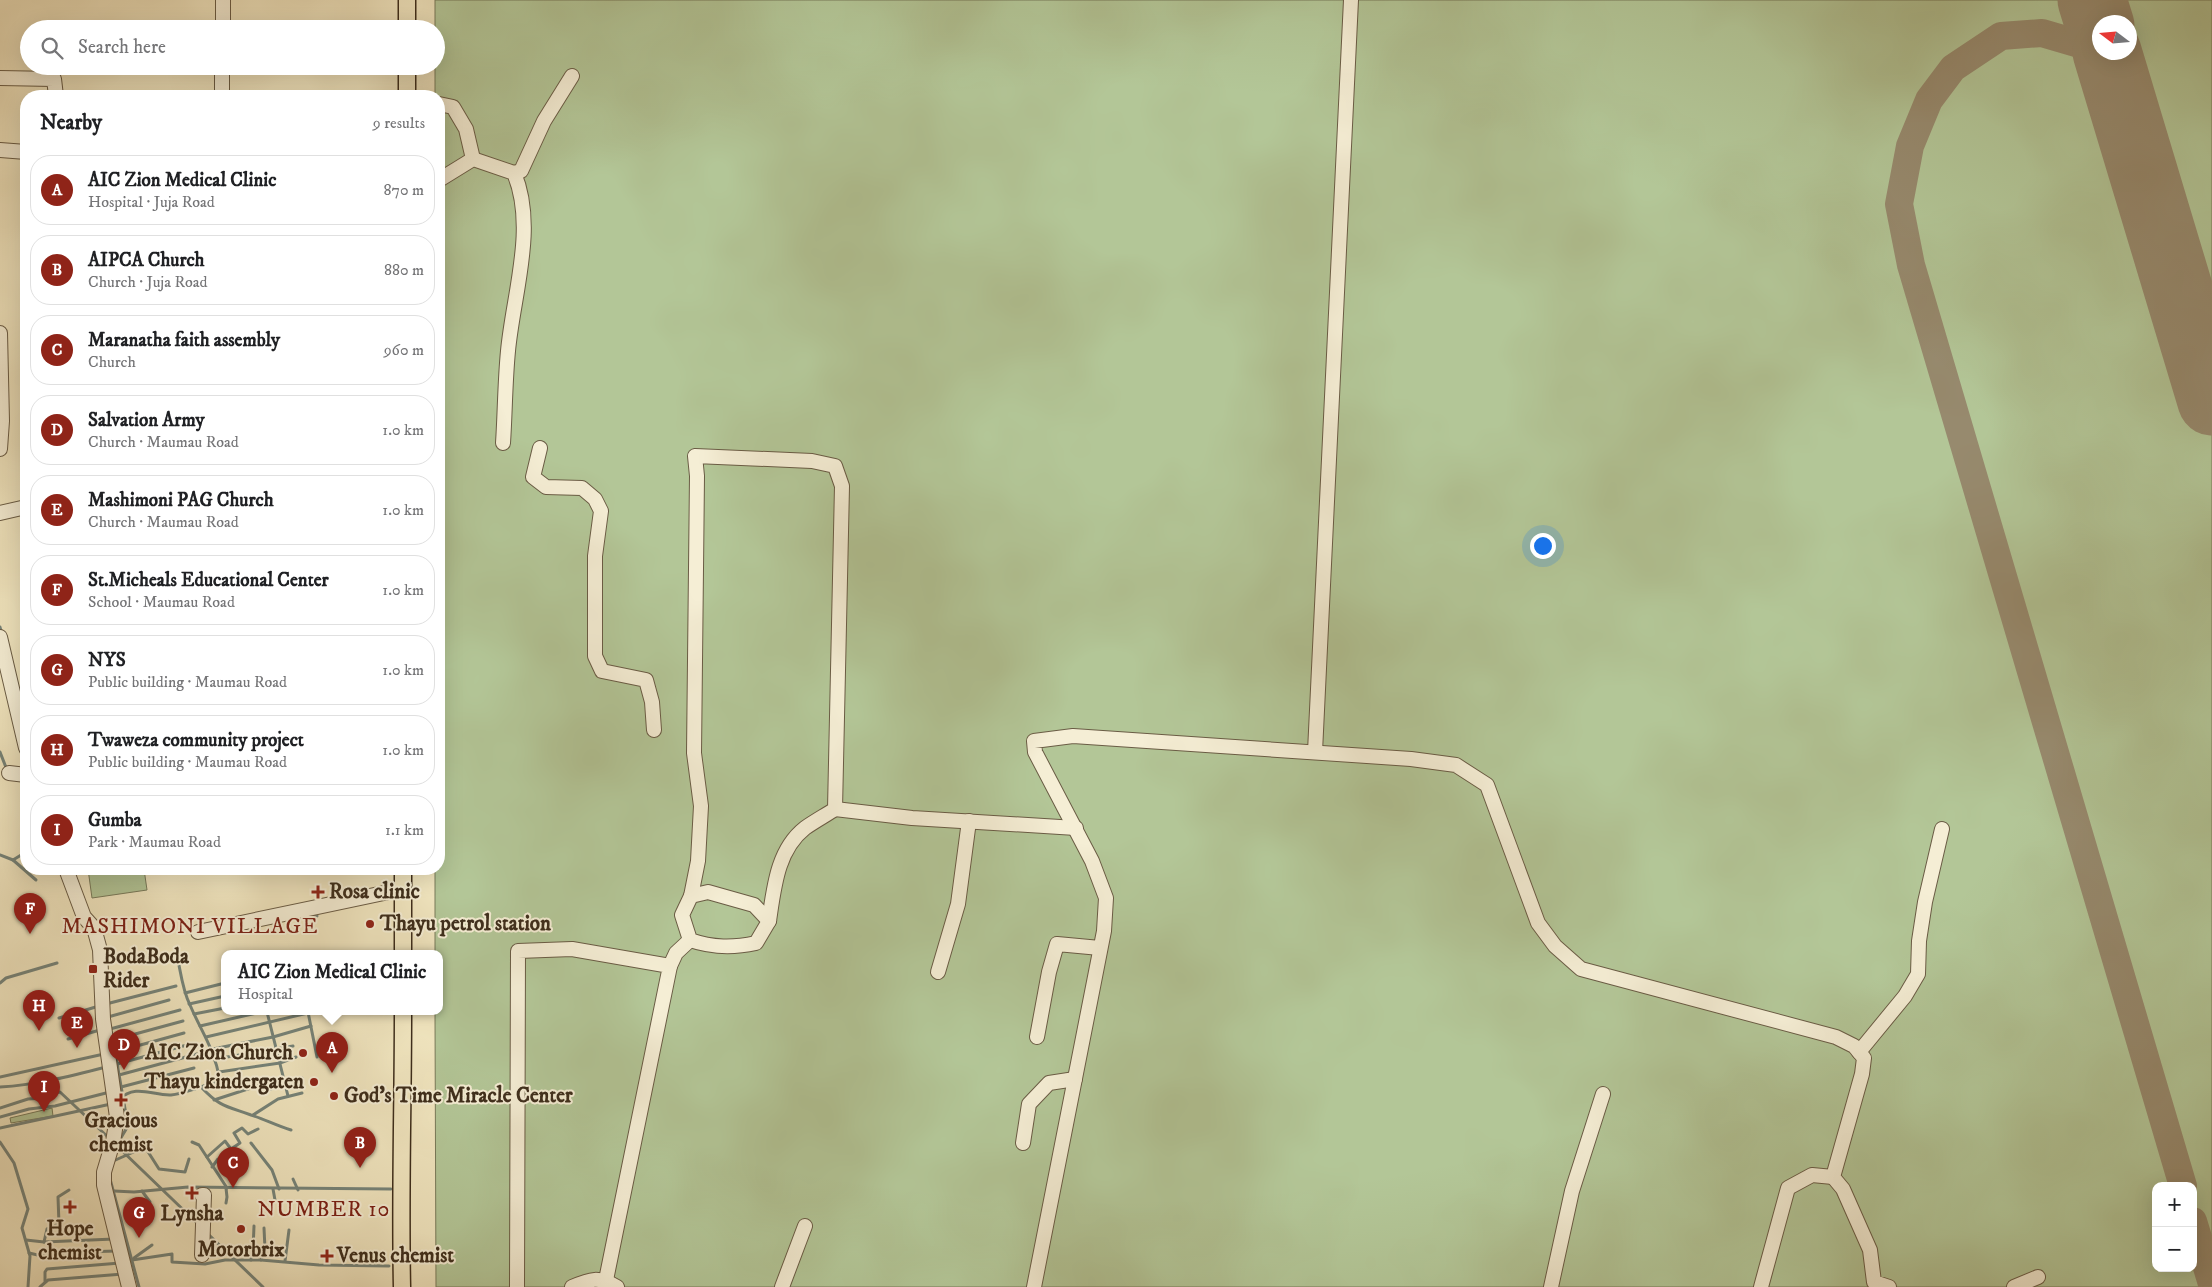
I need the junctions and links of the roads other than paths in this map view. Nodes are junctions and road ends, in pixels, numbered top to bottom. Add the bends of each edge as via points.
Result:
1 (223, 0) edge
2 (407, 0) edge
3 (1351, 0) edge
4 (223, 20) edge
5 (407, 20) edge
6 (222, 75) edge
7 (406, 75) edge
8 (572, 76) dead end
9 (0, 78) edge
10 (55, 90) edge
11 (222, 90) edge
12 (407, 90) edge
13 (445, 105) edge
14 (0, 150) edge
15 (20, 152) edge
16 (473, 159) junction
17 (514, 173) junction
18 (445, 176) edge
19 (0, 333) edge
20 (503, 444) dead end
21 (540, 448) dead end
22 (0, 449) edge
23 (20, 509) edge
24 (0, 513) edge
25 (0, 637) edge
26 (20, 722) edge
27 (654, 730) dead end
28 (1315, 752) junction
29 (9, 773) dead end
30 (20, 774) edge
31 (835, 809) junction
32 (969, 822) junction
33 (1076, 828) junction
34 (1942, 829) dead end
35 (68, 875) edge
36 (403, 875) edge
37 (403, 889) junction
38 (691, 896) junction
39 (768, 921) junction
40 (198, 932) dead end
41 (690, 940) junction
42 (1100, 948) junction
43 (403, 950) edge
44 (670, 966) junction
45 (938, 972) dead end
46 (403, 1015) edge
47 (1036, 1037) dead end
48 (1859, 1052) junction
49 (1075, 1079) junction
50 (1603, 1094) dead end
51 (1023, 1143) dead end
52 (1833, 1177) junction
53 (202, 1196) dead end
54 (804, 1226) dead end
55 (1870, 1250) junction
56 (202, 1255) dead end
57 (2038, 1277) dead end
58 (611, 1284) edge
59 (129, 1287) edge
60 (402, 1287) edge
61 (517, 1287) edge
62 (572, 1287) edge
63 (782, 1287) edge
64 (1034, 1287) edge
65 (1551, 1287) edge
66 (1761, 1287) edge
67 (1864, 1287) edge
68 (1889, 1287) edge
69 (2014, 1287) edge

1 - 4 street
2 - 5 main road
3 - 28 street
6 - 11 street
7 - 12 main road
8 - 17 street via 544,121 521,172
9 - 10 street via 54,79
13 - 16 street via 453,107 466,129
14 - 15 street
16 - 17 street
16 - 18 street
17 - 20 street via 521,189 524,222 519,284 508,350
19 - 22 street
21 - 27 street via 533,477 546,488 582,488 595,499 601,511 595,556 595,656 602,671 646,680
23 - 24 street
25 - 26 street
28 - 33 street via 1073,736 1034,741 1044,772
28 - 48 street via 1456,765 1487,785 1538,923 1555,946 1581,969 1836,1037
29 - 30 street
31 - 32 street
31 - 38 street via 842,486 835,466 812,461 695,456 694,753 701,806 698,861
31 - 39 street via 804,829 786,850 776,874
32 - 33 street
32 - 45 street via 958,904
33 - 42 street via 1106,898
34 - 48 street via 1925,902 1918,974 1905,996
35 - 59 street via 99,945 103,1019 117,1117 104,1185
36 - 37 main road
37 - 40 street
37 - 43 main road
38 - 39 street via 708,892 754,905
38 - 41 street via 682,915
39 - 41 street via 756,944 735,948 708,946
41 - 44 street via 676,954
42 - 47 street via 1057,944
42 - 49 street
44 - 58 street
44 - 61 street via 572,950 518,951
46 - 60 main road
48 - 52 street via 1864,1058 1862,1074
49 - 51 street via 1049,1083 1029,1104
49 - 64 street
50 - 65 street via 1572,1191
52 - 55 street via 1843,1190
52 - 66 street via 1812,1175 1788,1188
53 - 56 street
54 - 63 street
55 - 67 street
55 - 68 street via 1874,1282
57 - 69 street
58 - 62 street via 588,1280

